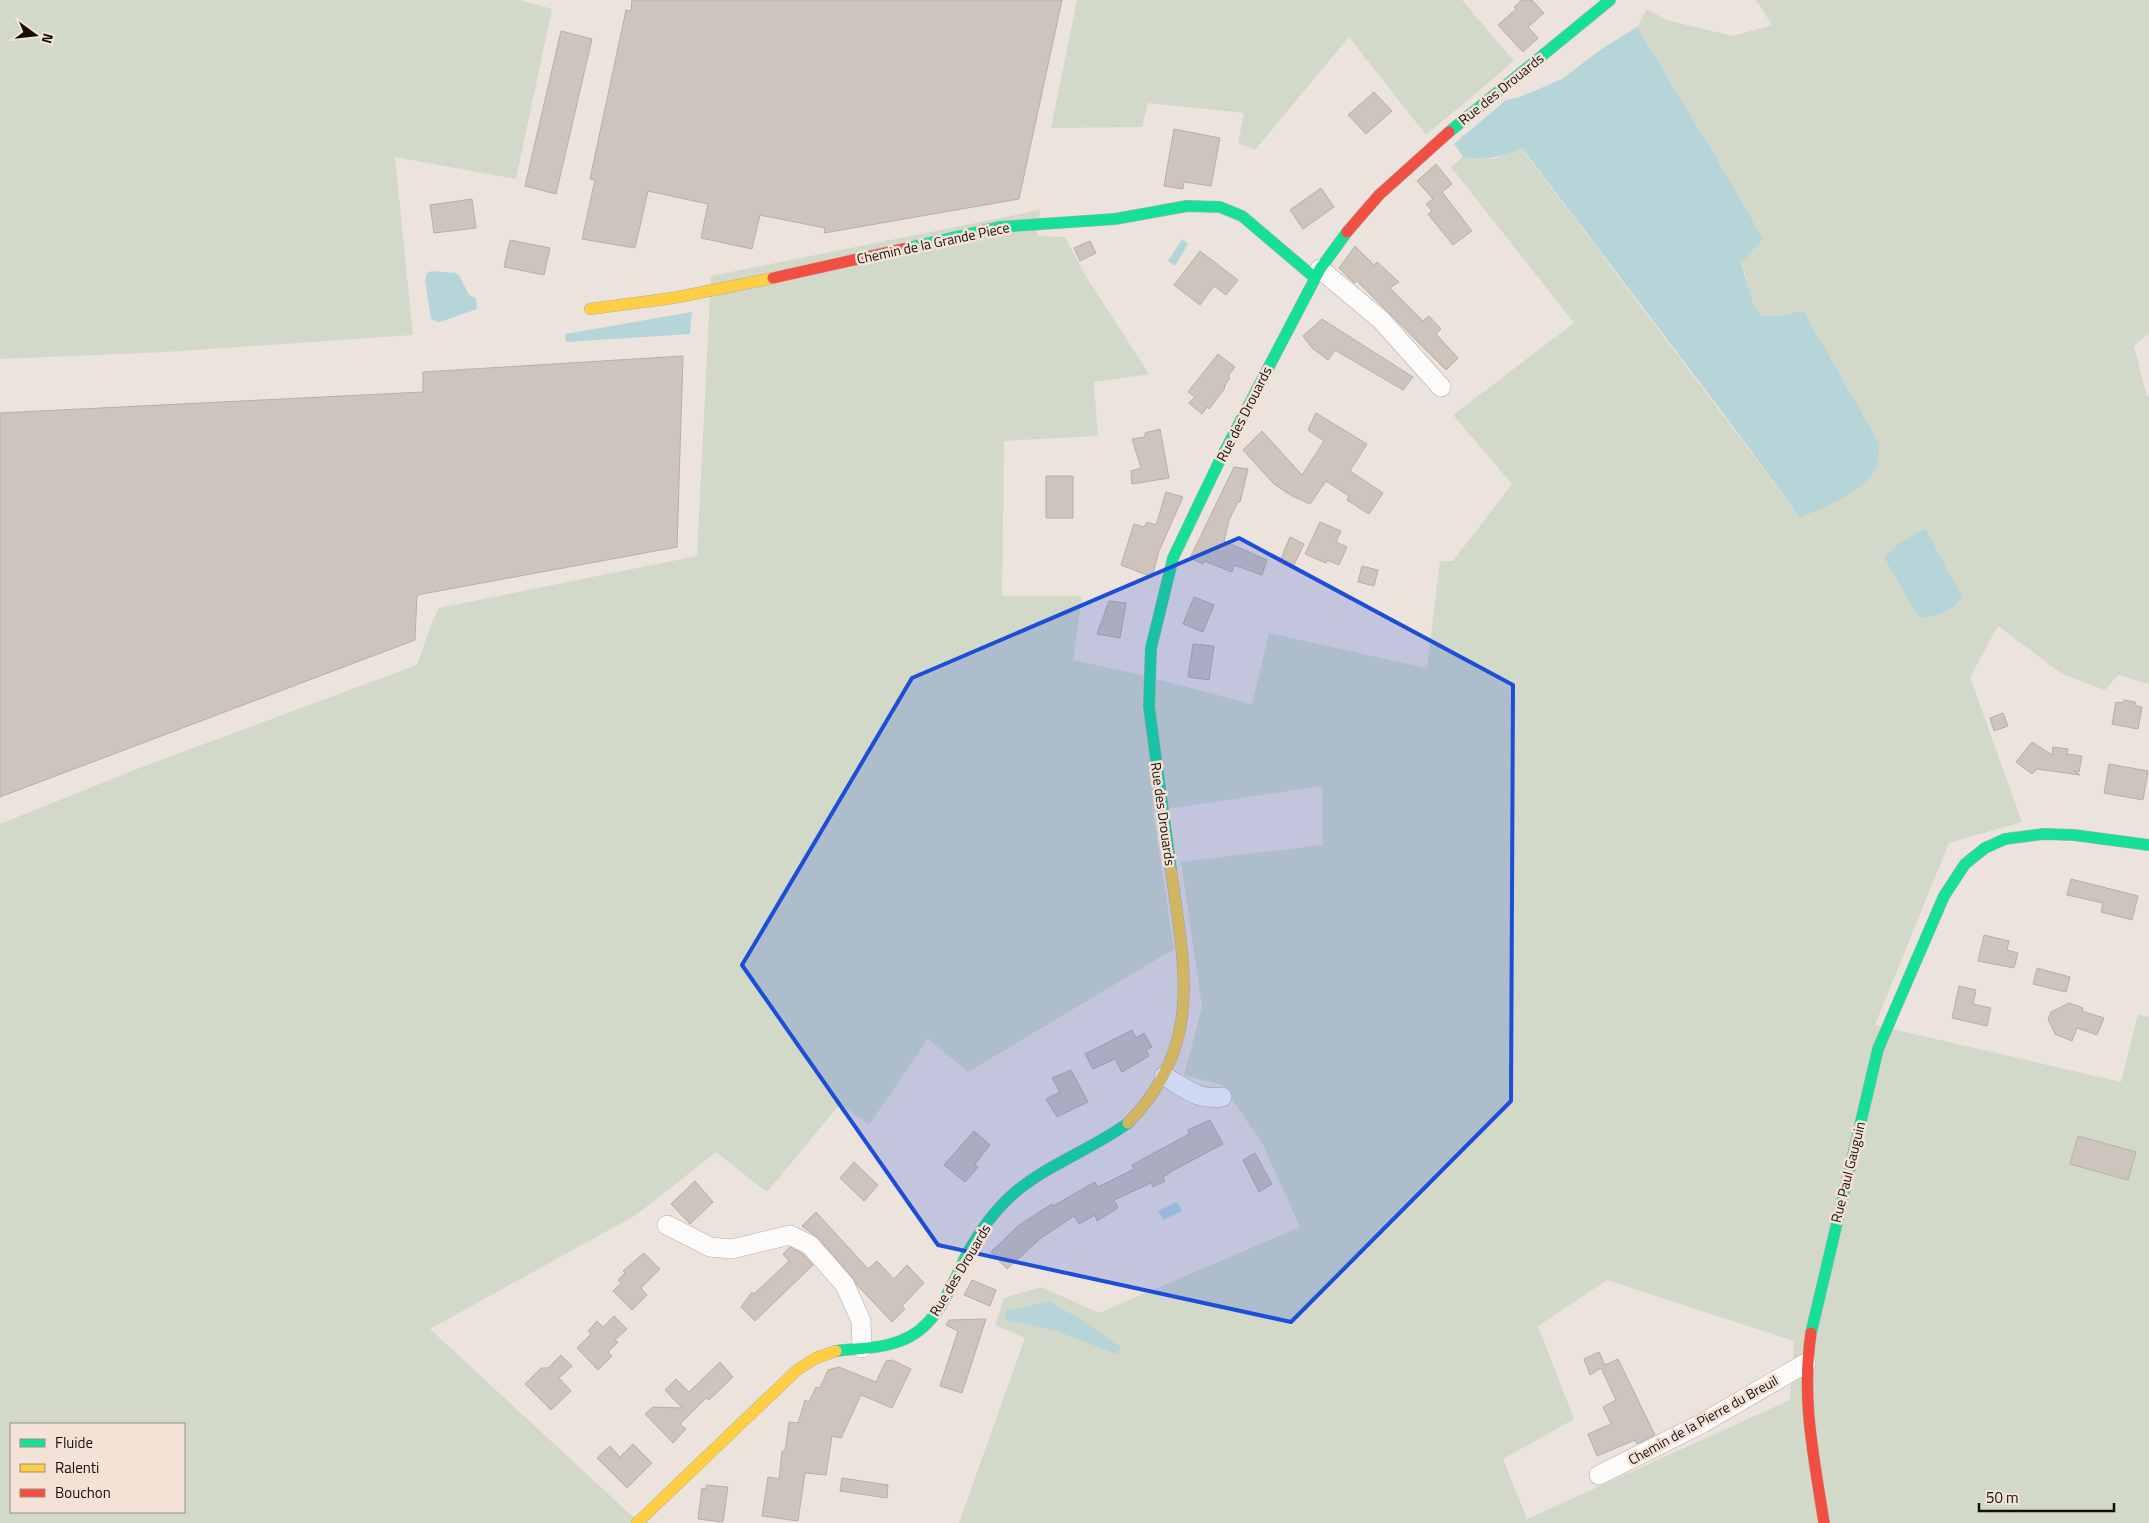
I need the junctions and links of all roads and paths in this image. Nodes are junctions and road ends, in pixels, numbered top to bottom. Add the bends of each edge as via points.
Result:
1 (1610, 0) edge
2 (1318, 274) junction
3 (590, 310) dead end
4 (1441, 386) dead end
5 (2149, 844) edge
6 (1164, 1076) junction
7 (1222, 1097) dead end
8 (667, 1225) dead end
9 (862, 1348) junction
10 (1806, 1363) junction
11 (1599, 1475) dead end
12 (637, 1523) edge
13 (1824, 1523) edge

1 - 2 street, Rue des Drouards via 1416,160 1360,216 1334,247
2 - 3 street, Chemin de la Grande Piece via 1242,216 1220,207 1187,206 1115,219 998,227 673,298
2 - 4 street via 1381,320
2 - 6 street, Rue des Drouards via 1218,464 1173,558 1152,648 1149,707 1186,997 1178,1043
5 - 10 street, Rue Paul Gauguin via 2043,834 2006,839 1985,848 1965,864 1944,896 1878,1049 1813,1316
6 - 7 street via 1198,1096
6 - 9 street, Rue des Drouards via 1146,1105 1130,1120 1107,1138 1035,1178 1003,1204 973,1244 942,1304 920,1330 895,1343
8 - 9 street via 710,1247 732,1249 790,1235 810,1245 845,1285 861,1321
9 - 12 street, Rue des Drouards via 822,1355 797,1370
10 - 11 street, Chemin de la Pierre du Breuil via 1701,1424
10 - 13 street, Rue Paul Gauguin via 1807,1414

